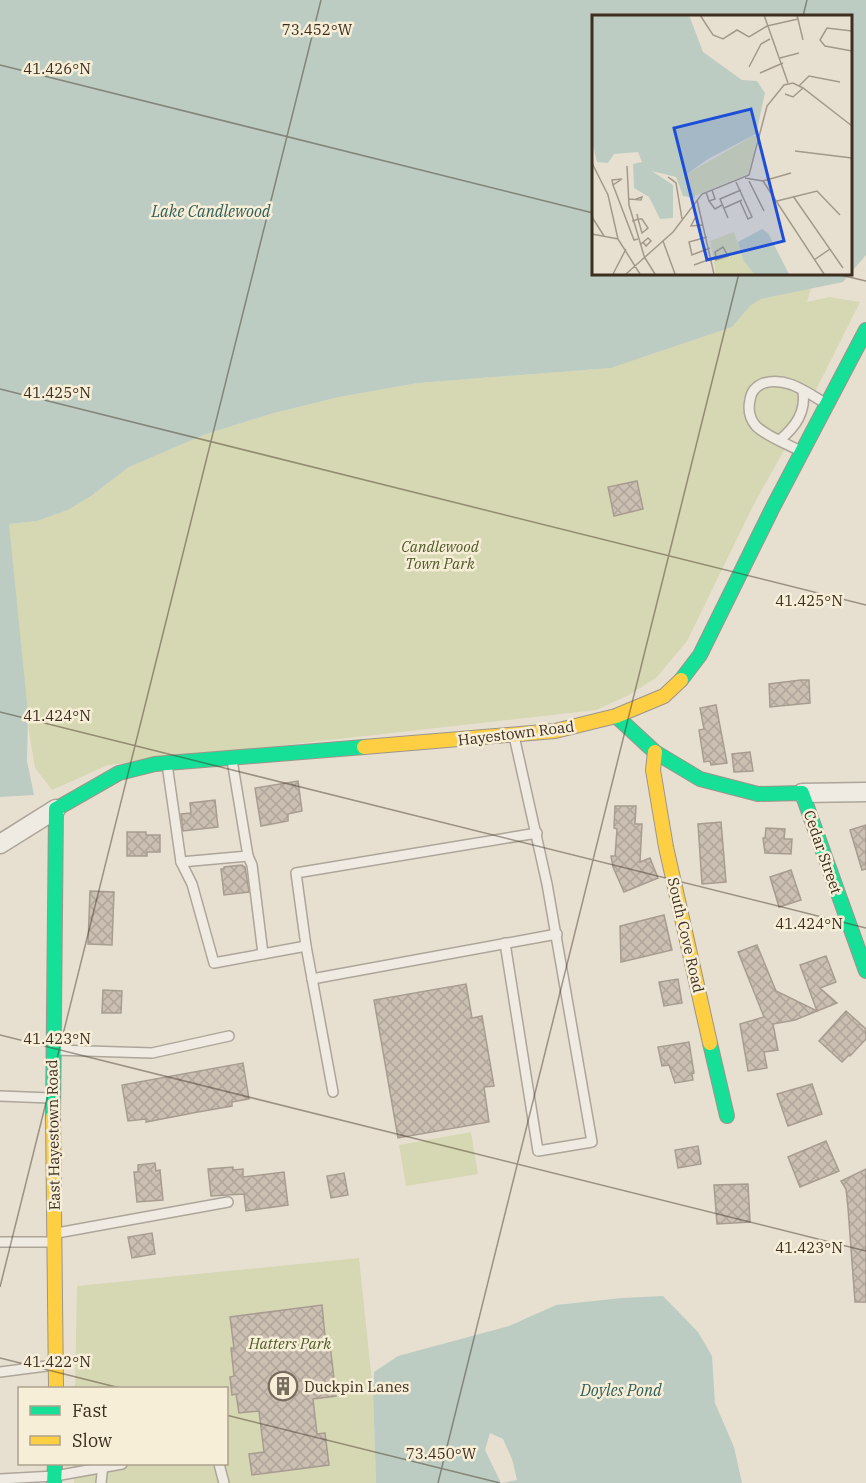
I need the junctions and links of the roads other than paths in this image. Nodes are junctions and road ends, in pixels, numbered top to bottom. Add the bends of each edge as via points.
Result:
1 (866, 330) edge
2 (803, 391) junction
3 (827, 404) junction
4 (780, 440) junction
5 (802, 452) junction
6 (616, 716) junction
7 (514, 736) junction
8 (655, 752) junction
9 (232, 758) junction
10 (167, 763) junction
11 (866, 792) edge
12 (802, 793) junction
13 (56, 809) junction
14 (537, 833) junction
15 (0, 844) edge
16 (248, 856) junction
17 (181, 862) junction
18 (557, 934) junction
19 (505, 943) junction
20 (306, 946) junction
21 (263, 954) junction
22 (866, 971) edge
23 (312, 979) junction
24 (229, 1036) dead end
25 (52, 1050) junction
26 (333, 1092) dead end
27 (0, 1096) edge
28 (53, 1098) junction
29 (727, 1116) dead end
30 (228, 1202) dead end
31 (55, 1237) junction
32 (0, 1242) edge
33 (56, 1365) junction
34 (0, 1372) edge
35 (56, 1387) edge
36 (219, 1465) edge
37 (103, 1466) edge
38 (54, 1474) edge
39 (0, 1479) edge
40 (101, 1483) edge
41 (224, 1483) edge

1 - 3 street, Hayestown Road
2 - 3 lane
2 - 4 lane via 805,402 799,421
2 - 4 lane via 775,380 759,385 751,394 748,411 755,425
3 - 5 street, Hayestown Road
4 - 5 lane
5 - 6 street, Hayestown Road via 700,655 664,696
6 - 7 street, Hayestown Road
6 - 8 street, Cedar Street
7 - 9 street, Hayestown Road
7 - 14 lane
8 - 12 street, Cedar Street via 700,779 758,794
8 - 29 street, South Cove Road via 653,770 666,847
9 - 10 street, Hayestown Road
9 - 16 lane
10 - 13 street, Hayestown Road via 119,773
10 - 17 lane
11 - 12 street
12 - 22 street, Cedar Street
13 - 15 street, Hayestown Road
13 - 25 street, East Hayestown Road
14 - 18 lane
14 - 20 lane via 296,873
16 - 17 lane
16 - 21 lane
17 - 21 lane via 192,884 214,963
18 - 19 lane
18 - 19 lane via 592,1142 538,1151
19 - 23 lane
20 - 21 lane
20 - 23 lane
23 - 26 lane
24 - 25 lane via 152,1053
25 - 28 street, East Hayestown Road
27 - 28 lane
28 - 31 street, East Hayestown Road
30 - 31 lane
31 - 32 lane
31 - 33 street, East Hayestown Road
33 - 34 lane
33 - 35 street, East Hayestown Road
36 - 41 lane
37 - 38 lane
37 - 40 lane
38 - 39 lane

